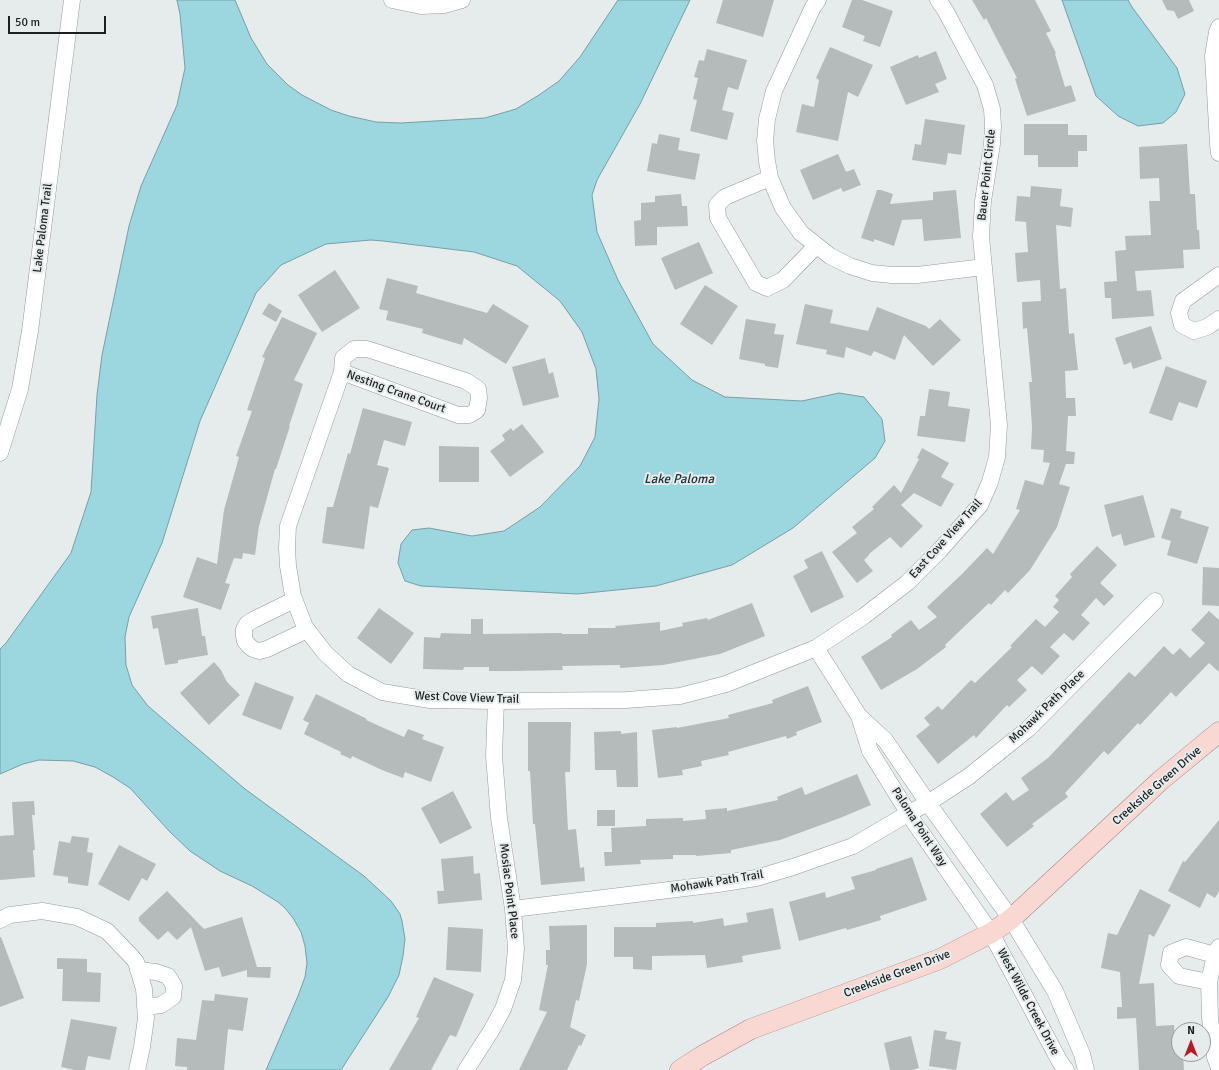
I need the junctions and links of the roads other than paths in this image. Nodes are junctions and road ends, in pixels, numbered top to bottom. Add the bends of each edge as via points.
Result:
1 (72, 0) edge
2 (392, 0) edge
3 (462, 0) edge
4 (818, 0) edge
5 (938, 0) edge
6 (1218, 30) edge
7 (1219, 153) edge
8 (770, 178) junction
9 (816, 246) junction
10 (984, 267) junction
11 (1219, 275) edge
12 (1219, 319) edge
13 (342, 372) junction
14 (0, 454) edge
15 (294, 600) junction
16 (1155, 601) dead end
17 (307, 630) junction
18 (816, 648) junction
19 (496, 700) junction
20 (859, 716) junction
21 (1219, 732) edge
22 (928, 804) junction
23 (909, 813) junction
24 (513, 909) junction
25 (1011, 919) junction
26 (0, 920) edge
27 (991, 933) junction
28 (1217, 951) edge
29 (137, 966) junction
30 (1209, 982) junction
31 (145, 1007) junction
32 (1219, 1068) edge
33 (136, 1070) edge
34 (466, 1070) edge
35 (680, 1070) edge
36 (1066, 1070) edge
37 (1086, 1070) edge

1 - 14 street, Lake Paloma Trail via 30,331 20,389
2 - 3 street via 421,6 444,5
4 - 8 street via 774,91 765,141
5 - 10 street, Bauer Point Circle via 985,84 992,109 992,144 983,201 981,237
6 - 7 street via 1214,56
8 - 9 street via 782,208 801,233
8 - 9 street via 725,197 717,205 718,218 756,284 767,288 783,280
9 - 10 street via 850,266 872,273 917,275
10 - 18 street, East Cove View Trail via 999,425 997,457 980,505 907,582 864,616
11 - 12 street via 1183,301 1179,313 1182,325 1194,331 1207,327
13 - 13 street, Nesting Crane Court via 343,358 354,349 367,349 466,381 478,389 477,410 469,415 458,415
13 - 15 street, West Cove View Trail via 288,526 288,566
15 - 17 street, West Cove View Trail
15 - 17 street via 247,624 244,629 245,641 259,651
16 - 22 street, Mohawk Path Place via 1028,729 968,777
17 - 19 street, West Cove View Trail via 324,653 348,674 382,692 430,700
18 - 19 street, West Cove View Trail via 726,684 680,696 626,700
18 - 20 street, Paloma Point Way
19 - 24 street, Mosiac Point Place via 494,756 499,818
20 - 22 street, Paloma Point Way via 885,740
20 - 23 street, Paloma Point Way via 870,751
21 - 25 main road, Creekside Green Drive via 1161,780
22 - 23 street, Mohawk Path Place
22 - 25 street, Paloma Point Way
23 - 24 street, Mohawk Path Trail via 853,846 756,878
23 - 27 street, Paloma Point Way
24 - 34 street, Mosiac Point Place via 516,949 513,980 503,1009
25 - 27 main road, Creekside Green Drive
25 - 37 street, West Wilde Creek Drive via 1055,991 1082,1054
26 - 29 street via 10,915 42,911 77,917 107,932
27 - 35 main road, Creekside Green Drive via 940,959 750,1029
27 - 36 street, West Wilde Creek Drive
28 - 30 street
28 - 30 street via 1186,947 1171,953 1169,965 1179,976
29 - 31 street via 144,989
29 - 31 street via 168,976 174,986 173,997 161,1005
30 - 32 street via 1210,1018
31 - 33 street via 142,1047

